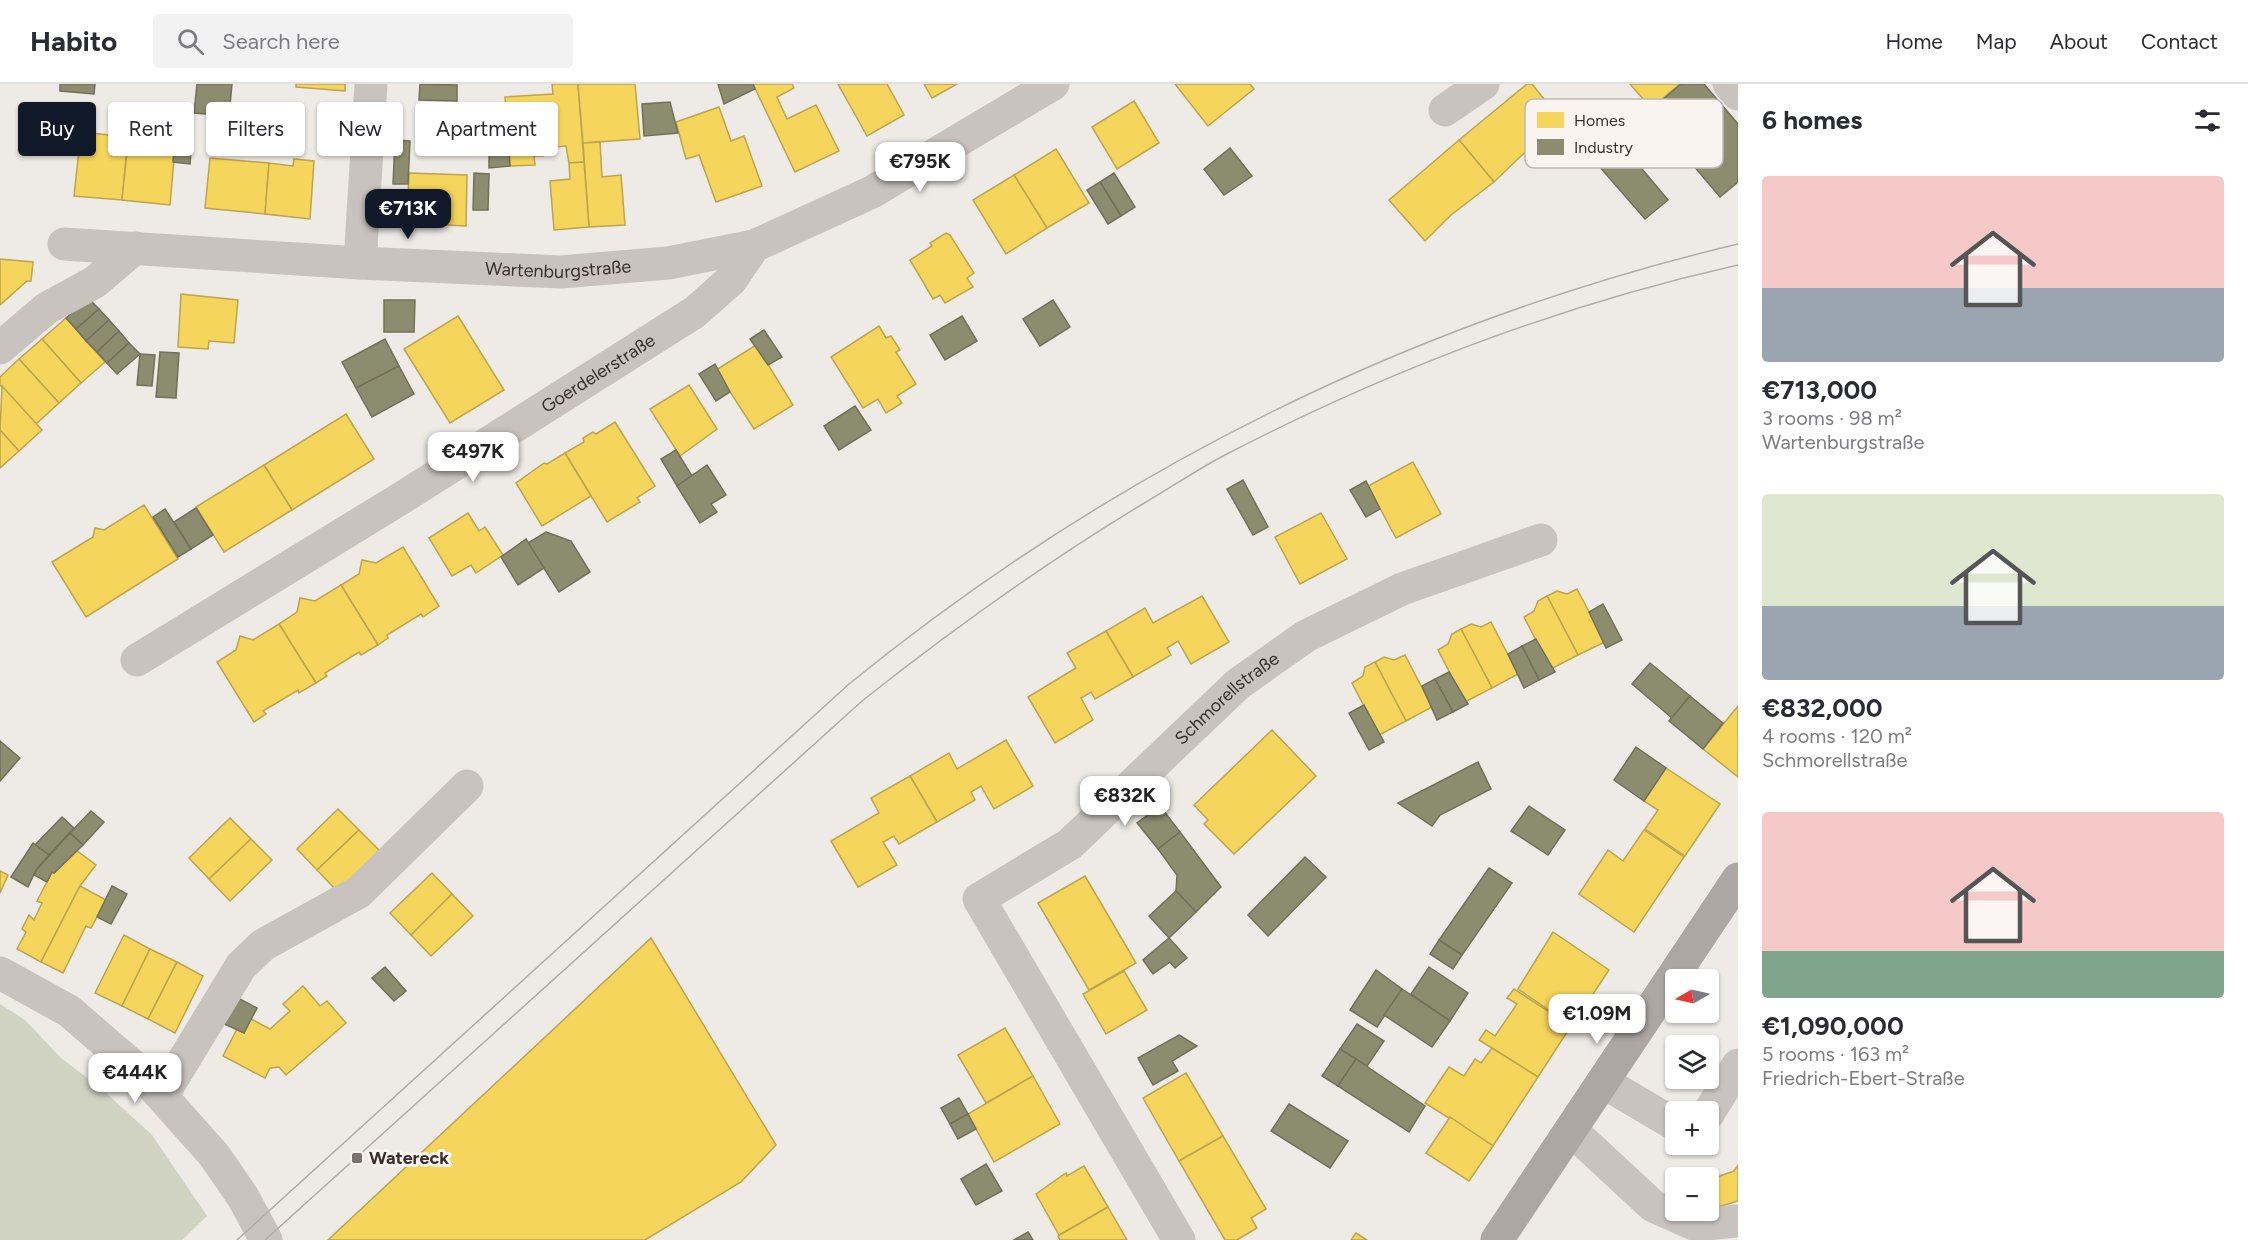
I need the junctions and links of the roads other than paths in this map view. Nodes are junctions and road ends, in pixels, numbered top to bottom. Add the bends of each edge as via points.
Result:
1 (371, 84) edge
2 (1053, 84) edge
3 (1483, 84) edge
4 (1730, 84) edge
5 (1738, 94) edge
6 (1445, 110) dead end
7 (64, 244) dead end
8 (754, 246) junction
9 (135, 248) junction
10 (360, 263) junction
11 (0, 348) edge
12 (1541, 540) dead end
13 (137, 660) dead end
14 (467, 786) dead end
15 (1736, 887) edge
16 (0, 974) edge
17 (1738, 1065) edge
18 (1603, 1082) junction
19 (162, 1096) junction
20 (1716, 1101) edge
21 (1665, 1119) edge
22 (1571, 1130) junction
23 (1738, 1221) edge
24 (266, 1240) edge
25 (1179, 1240) edge
26 (1497, 1240) edge

1 - 10 street
2 - 8 street via 872,192
3 - 6 street
4 - 5 street
7 - 9 street, Wartenburgstraße
8 - 10 street, Wartenburgstraße via 668,263 561,272
8 - 13 street, Goerdelerstraße via 731,280 694,312 400,500
9 - 10 street, Wartenburgstraße
9 - 11 street via 95,282 48,308
12 - 25 street, Schmorellstraße via 1402,589 1306,636 1238,684 1070,844 980,899
14 - 19 street via 359,892 263,945 241,966
15 - 18 main road
16 - 19 street via 69,1011
17 - 20 street
18 - 21 street
18 - 22 main road
19 - 24 street via 214,1155
22 - 23 street via 1653,1206 1696,1225
22 - 26 main road

